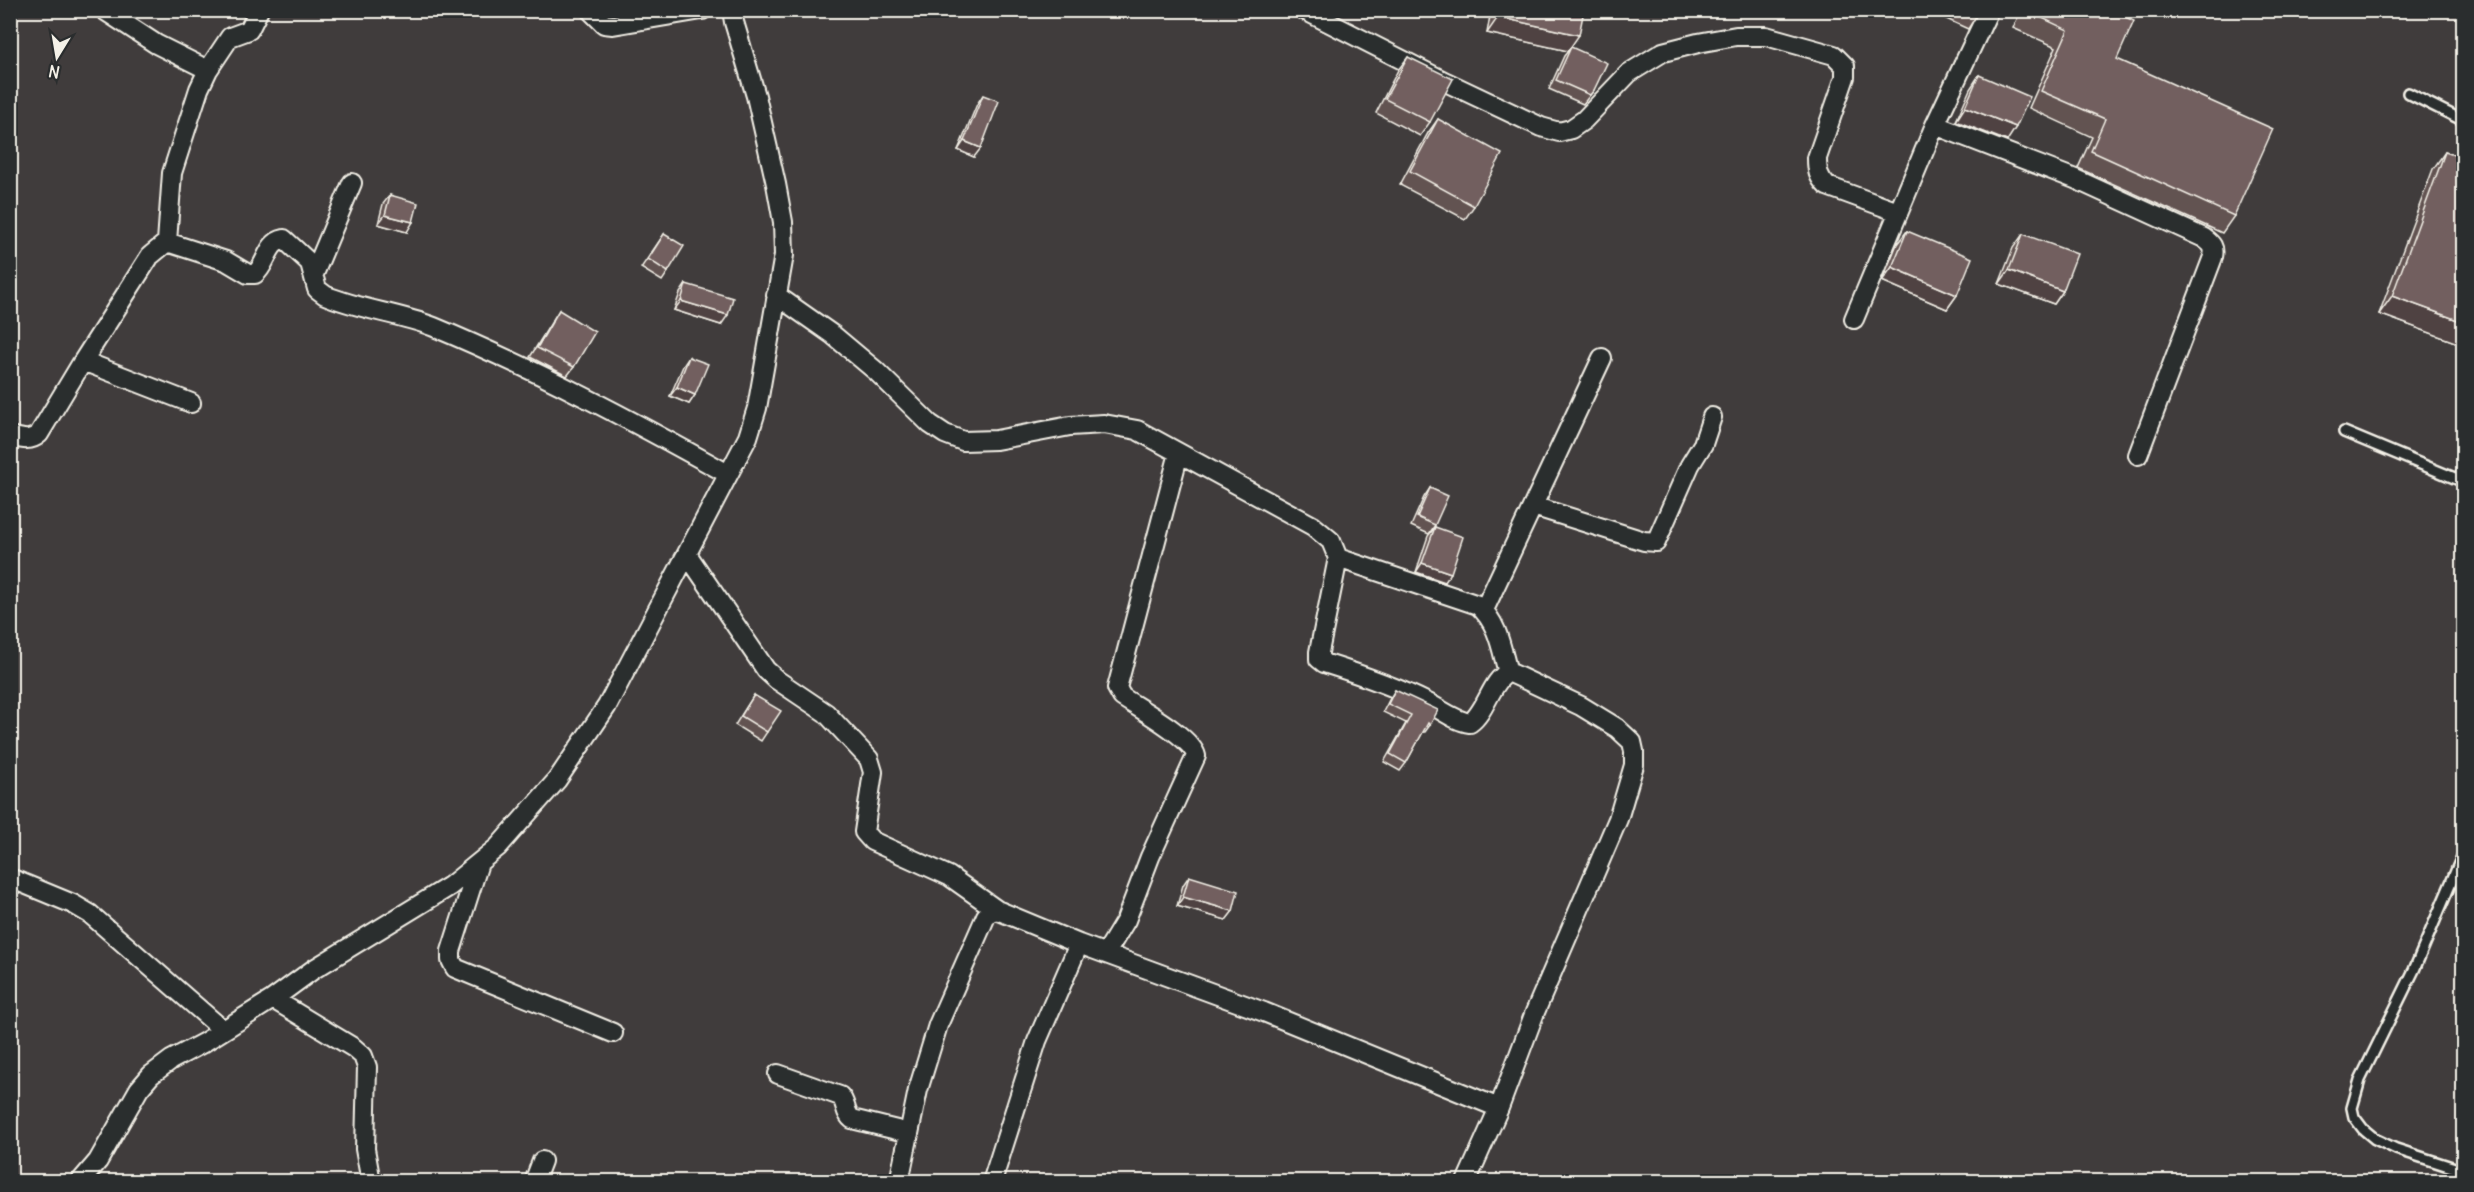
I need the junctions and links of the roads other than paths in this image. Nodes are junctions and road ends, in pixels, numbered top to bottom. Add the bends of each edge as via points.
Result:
1 (104, 10) edge
2 (259, 10) edge
3 (590, 10) edge
4 (702, 10) edge
5 (732, 10) edge
6 (1305, 10) edge
7 (1989, 10) edge
8 (208, 70) junction
9 (2408, 93) dead end
10 (2463, 121) edge
11 (1935, 125) junction
12 (352, 183) dead end
13 (1898, 212) junction
14 (167, 242) junction
15 (314, 274) junction
16 (776, 295) junction
17 (1854, 318) dead end
18 (1602, 358) dead end
19 (83, 361) junction
20 (191, 403) dead end
21 (1712, 417) dead end
22 (2344, 432) dead end
23 (10, 436) edge
24 (1179, 453) junction
25 (2138, 455) dead end
26 (728, 474) junction
27 (2463, 482) edge
28 (1533, 506) junction
29 (687, 554) junction
30 (1338, 558) junction
31 (1484, 610) junction
32 (1508, 672) junction
33 (2463, 852) edge
34 (478, 863) junction
35 (10, 878) edge
36 (998, 910) junction
37 (1080, 944) junction
38 (1106, 953) junction
39 (273, 999) junction
40 (223, 1030) junction
41 (613, 1033) dead end
42 (778, 1074) dead end
43 (1499, 1108) junction
44 (909, 1133) junction
45 (542, 1161) dead end
46 (2463, 1171) edge
47 (80, 1182) edge
48 (371, 1182) edge
49 (534, 1182) edge
50 (899, 1182) edge
51 (992, 1182) edge
52 (1466, 1182) edge

1 - 8 street via 156,44
2 - 8 street via 249,30 230,37
3 - 4 street via 604,24 613,25
5 - 16 street via 756,96 783,222 784,255
6 - 13 street via 1446,82 1559,132 1584,120 1629,74 1663,52 1698,43 1766,36 1834,55 1845,66 1845,77 1816,158 1816,171 1827,186
7 - 11 street
8 - 14 street via 172,172
9 - 10 lane
11 - 13 street
11 - 25 street via 2075,179 2212,244 2213,257
12 - 15 street
13 - 17 street
14 - 15 street via 255,274 274,244 284,239 310,263
14 - 19 street via 150,256
15 - 26 street via 317,289 325,295 459,338 601,406
16 - 24 street via 833,335 945,434 963,441 996,440 1070,426 1104,424 1137,430
16 - 26 street via 753,424
18 - 28 street
19 - 20 street
19 - 23 street via 39,434 25,440
21 - 28 street via 1656,542
22 - 27 lane
24 - 30 street via 1313,526 1331,541
24 - 38 street via 1117,688 1122,697 1192,747 1196,756 1126,920
26 - 29 street
28 - 31 street
29 - 34 street via 607,706 557,780 498,848
29 - 36 street via 766,670 826,713 869,759 873,772 864,827 867,837 956,880
30 - 31 street via 1466,600
30 - 32 street via 1319,652 1324,663 1370,678 1470,723
31 - 32 street via 1496,626
32 - 43 street via 1617,728 1632,742 1634,765 1617,819
33 - 46 lane via 2414,970 2360,1080 2352,1108 2363,1129 2375,1138
34 - 39 street via 450,886 314,969
34 - 41 street via 451,951 455,968
35 - 40 street via 73,903 90,914
36 - 37 street
36 - 44 street via 986,916 938,1025
37 - 38 street
37 - 51 street via 1037,1041
38 - 43 street via 1264,1012
39 - 40 street
39 - 48 street via 363,1056 367,1067 365,1149
40 - 47 street via 171,1060 139,1089 98,1161
42 - 44 street via 840,1096 852,1119
43 - 52 street
44 - 50 street
45 - 49 street

